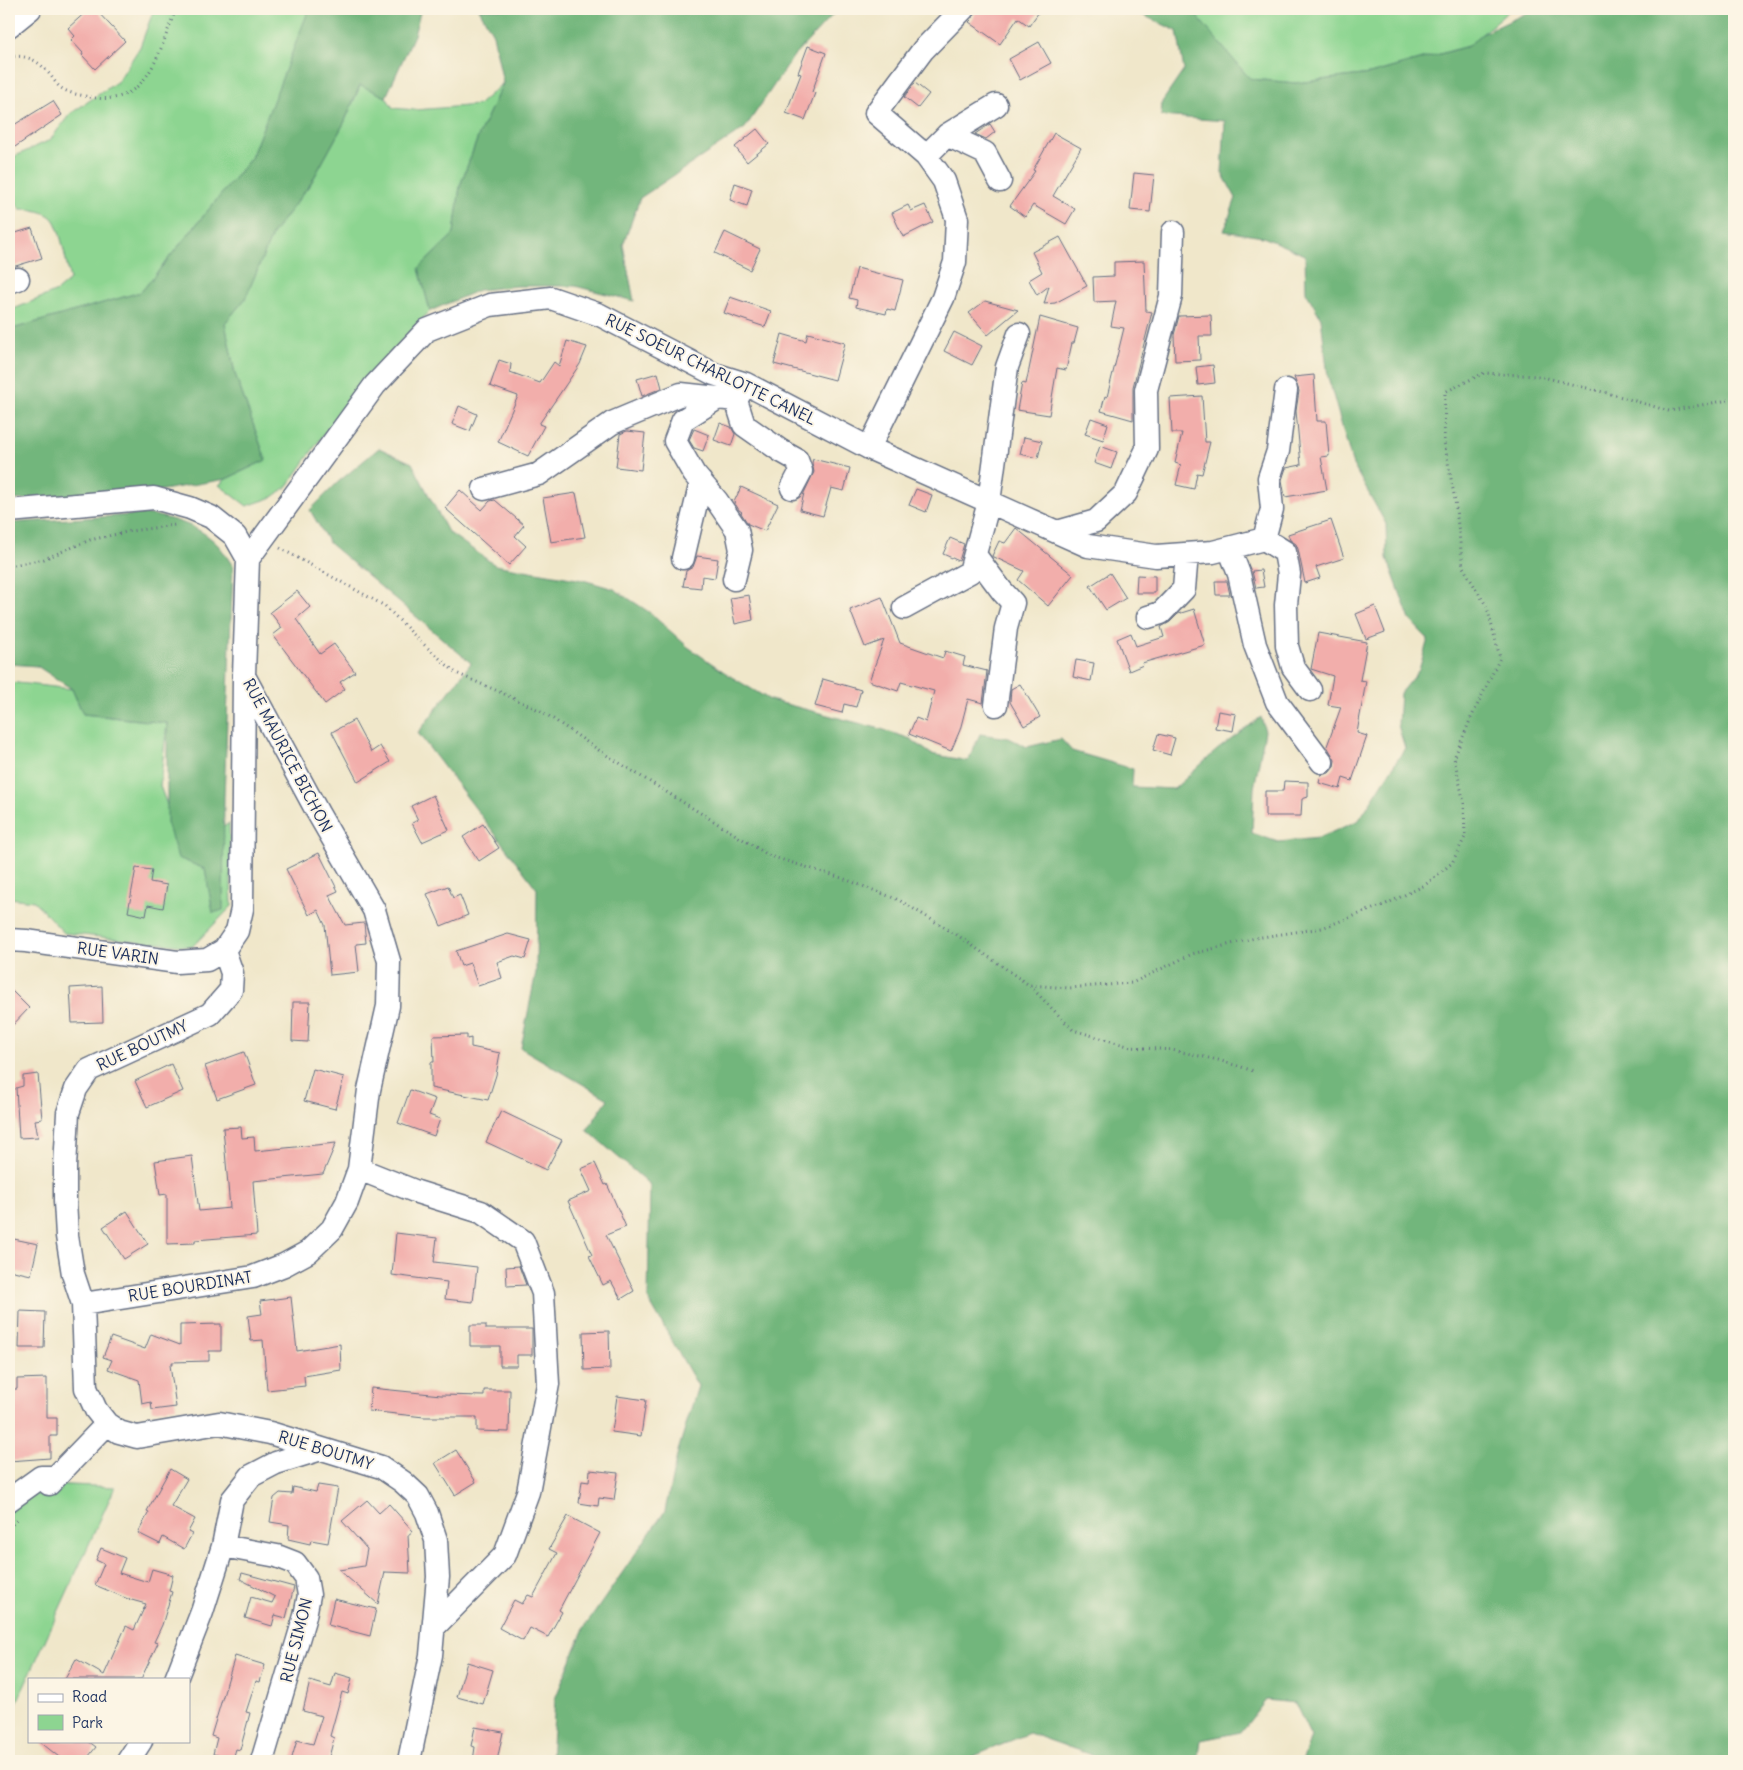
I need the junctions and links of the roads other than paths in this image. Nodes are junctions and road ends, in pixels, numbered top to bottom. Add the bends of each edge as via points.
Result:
1 (30, 9) edge
2 (963, 9) edge
3 (10, 20) edge
4 (996, 105) dead end
5 (947, 135) junction
6 (926, 156) junction
7 (1000, 181) dead end
8 (1173, 232) dead end
9 (1019, 334) dead end
10 (1286, 390) dead end
11 (733, 394) junction
12 (869, 448) junction
13 (701, 482) junction
14 (792, 488) dead end
15 (484, 489) dead end
16 (989, 502) junction
17 (9, 511) edge
18 (1057, 532) junction
19 (1264, 539) junction
20 (1229, 548) junction
21 (1187, 554) junction
22 (975, 555) junction
23 (683, 558) dead end
24 (248, 559) junction
25 (734, 579) dead end
26 (904, 608) dead end
27 (1148, 617) dead end
28 (244, 675) junction
29 (1310, 690) dead end
30 (996, 705) dead end
31 (1322, 762) dead end
32 (9, 940) edge
33 (224, 950) junction
34 (359, 1169) junction
35 (83, 1304) junction
36 (107, 1424) junction
37 (321, 1449) junction
38 (9, 1500) edge
39 (223, 1546) junction
40 (434, 1627) junction
41 (176, 1678) edge
42 (140, 1742) edge
43 (128, 1761) edge
44 (262, 1761) edge
45 (409, 1761) edge

1 - 3 street
2 - 6 street via 923,50 876,113
4 - 5 street
5 - 6 street
5 - 7 street via 985,153
6 - 12 street via 944,182 957,219 955,262 943,298
8 - 18 street via 1171,296 1146,390 1146,449 1126,493 1096,521
9 - 16 street via 1006,367
10 - 19 street via 1278,452 1269,478 1272,509
11 - 12 street, RUE SOEUR CHARLOTTE CANEL
11 - 13 street via 683,420 675,441
11 - 14 street via 744,425 797,460 801,471
11 - 15 street via 682,394 612,422 539,474
11 - 24 street, RUE SOEUR CHARLOTTE CANEL via 714,374 600,315 551,298 490,305 427,330 375,385
12 - 16 street, RUE SOEUR CHARLOTTE CANEL
13 - 23 street
13 - 25 street via 737,530 741,550
16 - 18 street, RUE SOEUR CHARLOTTE CANEL
16 - 22 street
17 - 24 street, RUE MAURICE BICHON via 154,498 190,508 216,520 236,536
18 - 21 street, RUE SOEUR CHARLOTTE CANEL via 1088,546 1156,556
19 - 20 street, RUE SOEUR CHARLOTTE CANEL
19 - 29 street via 1285,552 1289,574 1287,646 1293,667
20 - 21 street, RUE SOEUR CHARLOTTE CANEL
20 - 31 street via 1239,574 1255,645 1277,702
21 - 27 street via 1184,589 1161,613
22 - 26 street via 970,572
22 - 30 street via 1013,603 1006,628
24 - 28 street, RUE MAURICE BICHON
28 - 33 street via 242,909 237,931
28 - 34 street, RUE MAURICE BICHON via 374,910 389,961 388,1006 368,1090
32 - 33 street, RUE VARIN via 177,962 207,960
33 - 35 street, RUE BOUTMY via 232,973 231,990 210,1014 89,1070 76,1089 68,1113 65,1201 73,1274
34 - 35 street, RUE BOURDINAT via 347,1202 332,1229 308,1252 284,1265 253,1277
34 - 40 street via 481,1212 523,1241 543,1293 548,1384 528,1492 504,1554
35 - 36 street, RUE BOUTMY via 86,1388
36 - 37 street, RUE BOUTMY via 119,1432 137,1437 219,1423 270,1433
36 - 38 street via 52,1480 41,1477
37 - 39 street via 276,1463 251,1476 232,1500
37 - 40 street, RUE BOUTMY via 381,1467 418,1496 436,1540 438,1577
39 - 41 street
39 - 44 street, RUE SIMON via 277,1556 295,1563 306,1578 309,1595 306,1616
40 - 45 street, RUE BOUTMY
42 - 43 street

